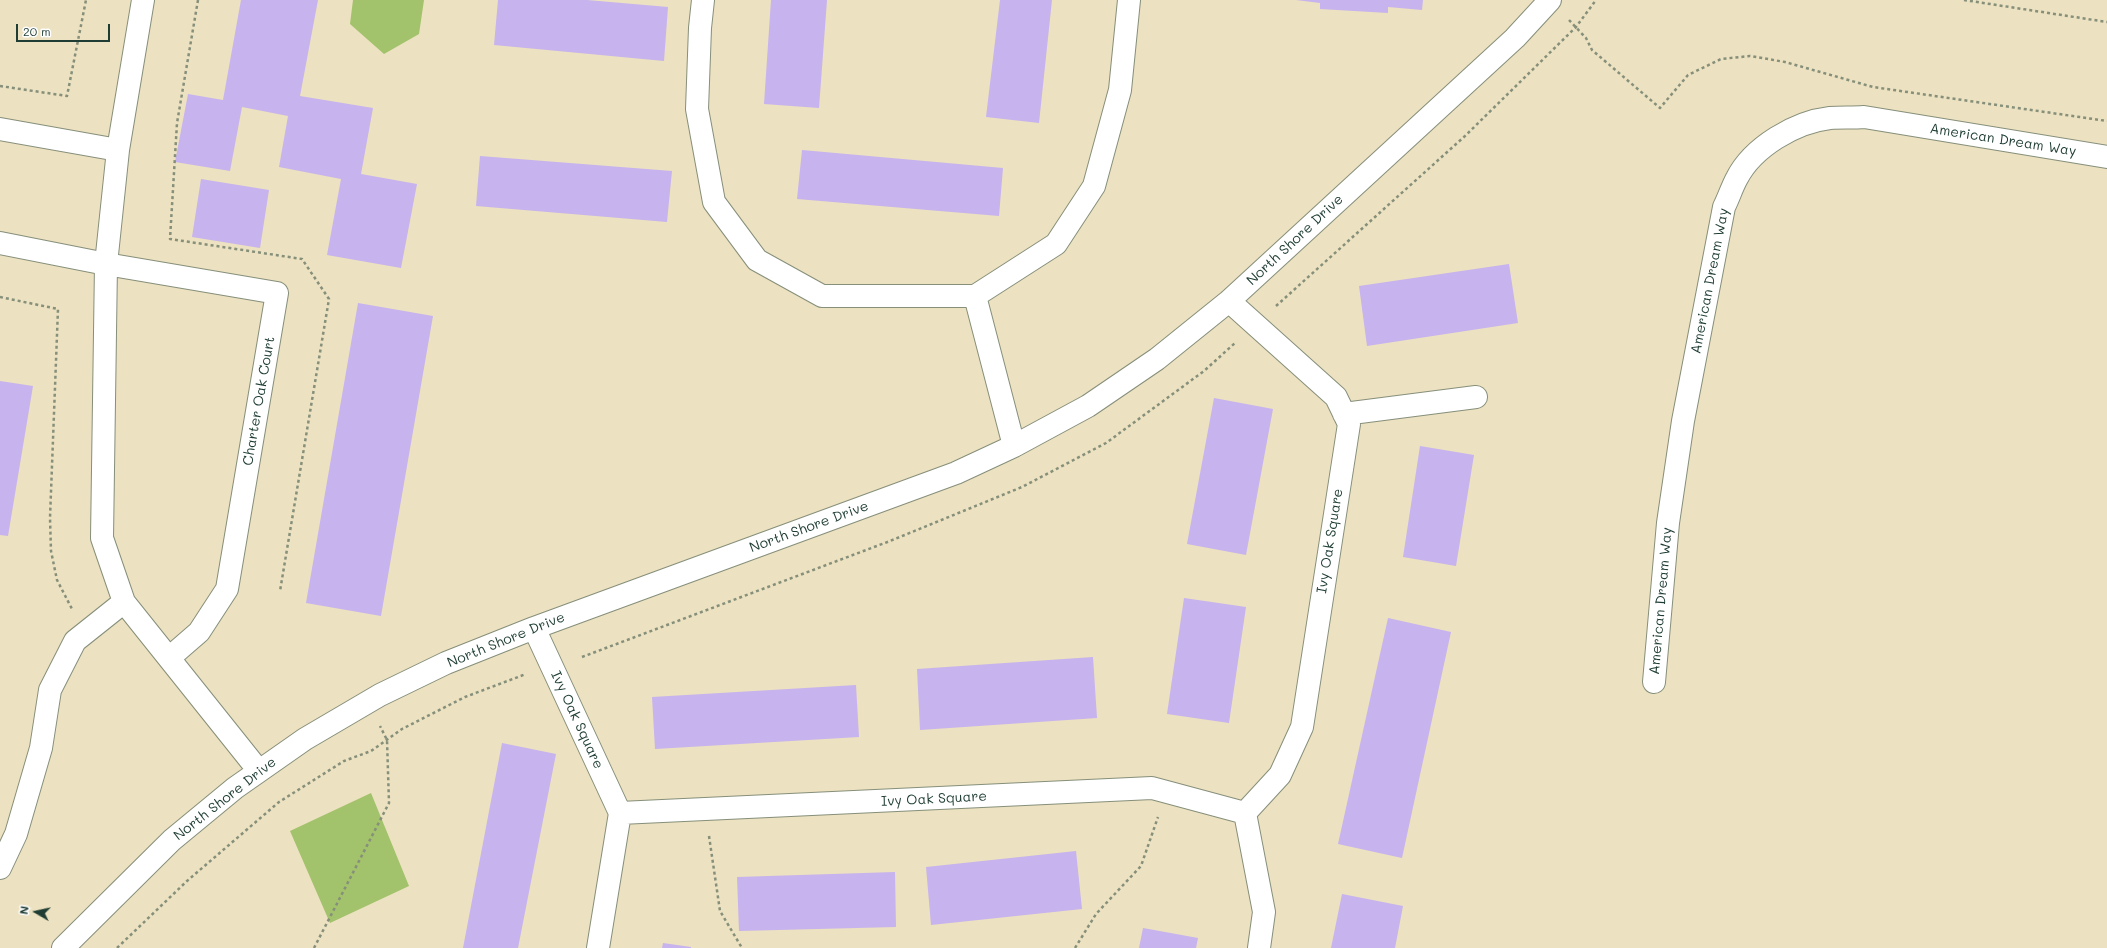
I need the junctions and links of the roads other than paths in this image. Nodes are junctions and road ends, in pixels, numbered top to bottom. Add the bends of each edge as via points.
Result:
1 (143, 0) edge
2 (703, 0) edge
3 (1130, 0) edge
4 (1550, 0) edge
5 (0, 130) edge
6 (118, 150) junction
7 (2107, 157) edge
8 (0, 243) edge
9 (106, 264) junction
10 (975, 296) junction
11 (1229, 301) junction
12 (1476, 397) dead end
13 (1344, 414) junction
14 (1014, 446) junction
15 (124, 602) junction
16 (534, 628) junction
17 (169, 658) junction
18 (1654, 682) dead end
19 (259, 771) junction
20 (620, 813) junction
21 (1245, 813) junction
22 (0, 868) edge
23 (63, 948) edge
24 (598, 948) edge
25 (1259, 948) edge

1 - 6 street
2 - 10 street via 697,109 714,202 757,260 822,296
3 - 10 street via 1120,90 1094,186 1056,244
4 - 11 street, North Shore Drive via 1515,38
5 - 6 street
6 - 9 street
7 - 18 street, American Dream Way via 1864,117 1813,121 1782,134 1759,150 1738,177 1724,207 1682,420 1668,523
8 - 9 street, Charter Oak Court
9 - 15 street via 102,538
9 - 17 street, Charter Oak Court via 277,293 227,589 199,632
10 - 14 street
11 - 13 street, Ivy Oak Square via 1336,397
11 - 14 street, North Shore Drive via 1157,359 1088,406
12 - 13 street
13 - 21 street, Ivy Oak Square via 1349,424 1302,727 1280,775
14 - 16 street, North Shore Drive via 956,473
15 - 17 street
15 - 22 street via 75,641 50,690 41,748 16,834
16 - 19 street, North Shore Drive via 446,663 368,702 305,739
16 - 20 street, Ivy Oak Square
17 - 19 street
19 - 23 street, North Shore Drive via 172,840
20 - 21 street, Ivy Oak Square via 1152,788
20 - 24 street
21 - 25 street via 1264,912

